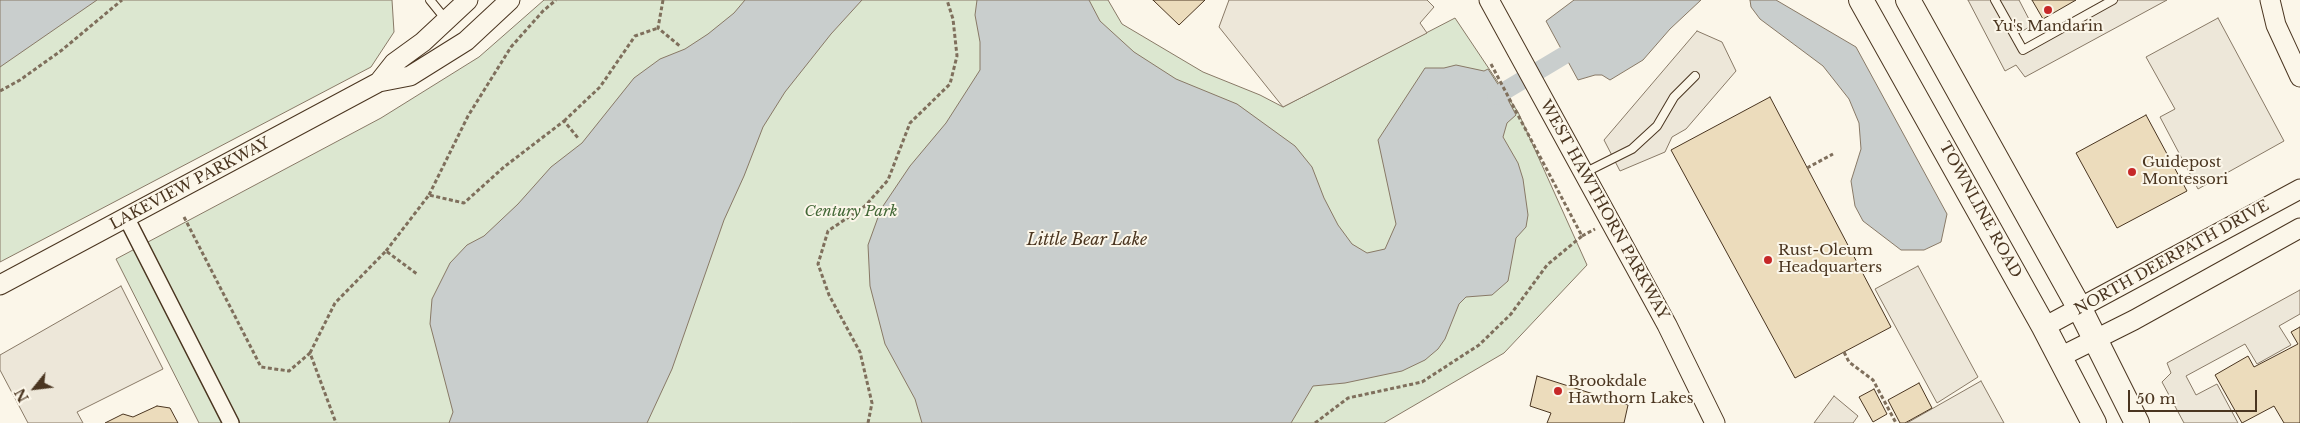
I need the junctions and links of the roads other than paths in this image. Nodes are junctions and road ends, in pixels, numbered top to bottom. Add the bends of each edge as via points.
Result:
1 (430, 0) edge
2 (468, 0) edge
3 (510, 0) edge
4 (1489, 0) edge
5 (1861, 0) edge
6 (1908, 0) edge
7 (1995, 0) edge
8 (2113, 0) edge
9 (2270, 0) edge
10 (447, 21) junction
11 (1694, 76) dead end
12 (2300, 77) edge
13 (379, 82) junction
14 (1584, 173) junction
15 (2300, 189) edge
16 (127, 219) junction
17 (2300, 228) edge
18 (0, 285) edge
19 (2080, 309) junction
20 (2044, 327) junction
21 (2096, 339) junction
22 (2060, 357) junction
23 (231, 423) edge
24 (1715, 423) edge
25 (2094, 423) edge
26 (2137, 423) edge

1 - 10 lane
2 - 10 street, LAKEVIEW PARKWAY
3 - 13 street, LAKEVIEW PARKWAY via 466,41 410,76
4 - 14 street, WEST HAWTHORN PARKWAY
5 - 20 main road, TOWNLINE ROAD
6 - 19 main road
7 - 8 lane via 2023,50
9 - 12 street via 2276,25
10 - 13 street, LAKEVIEW PARKWAY via 394,63
11 - 14 lane via 1674,97 1657,126 1632,149
13 - 16 street, LAKEVIEW PARKWAY
14 - 24 street, WEST HAWTHORN PARKWAY via 1667,325
15 - 19 street, NORTH DEERPATH DRIVE
16 - 18 street, LAKEVIEW PARKWAY
16 - 23 street
17 - 21 street
19 - 20 street, NORTH DEERPATH DRIVE
19 - 21 main road
20 - 22 main road, TOWNLINE ROAD
21 - 22 street
21 - 26 main road
22 - 25 main road, TOWNLINE ROAD

